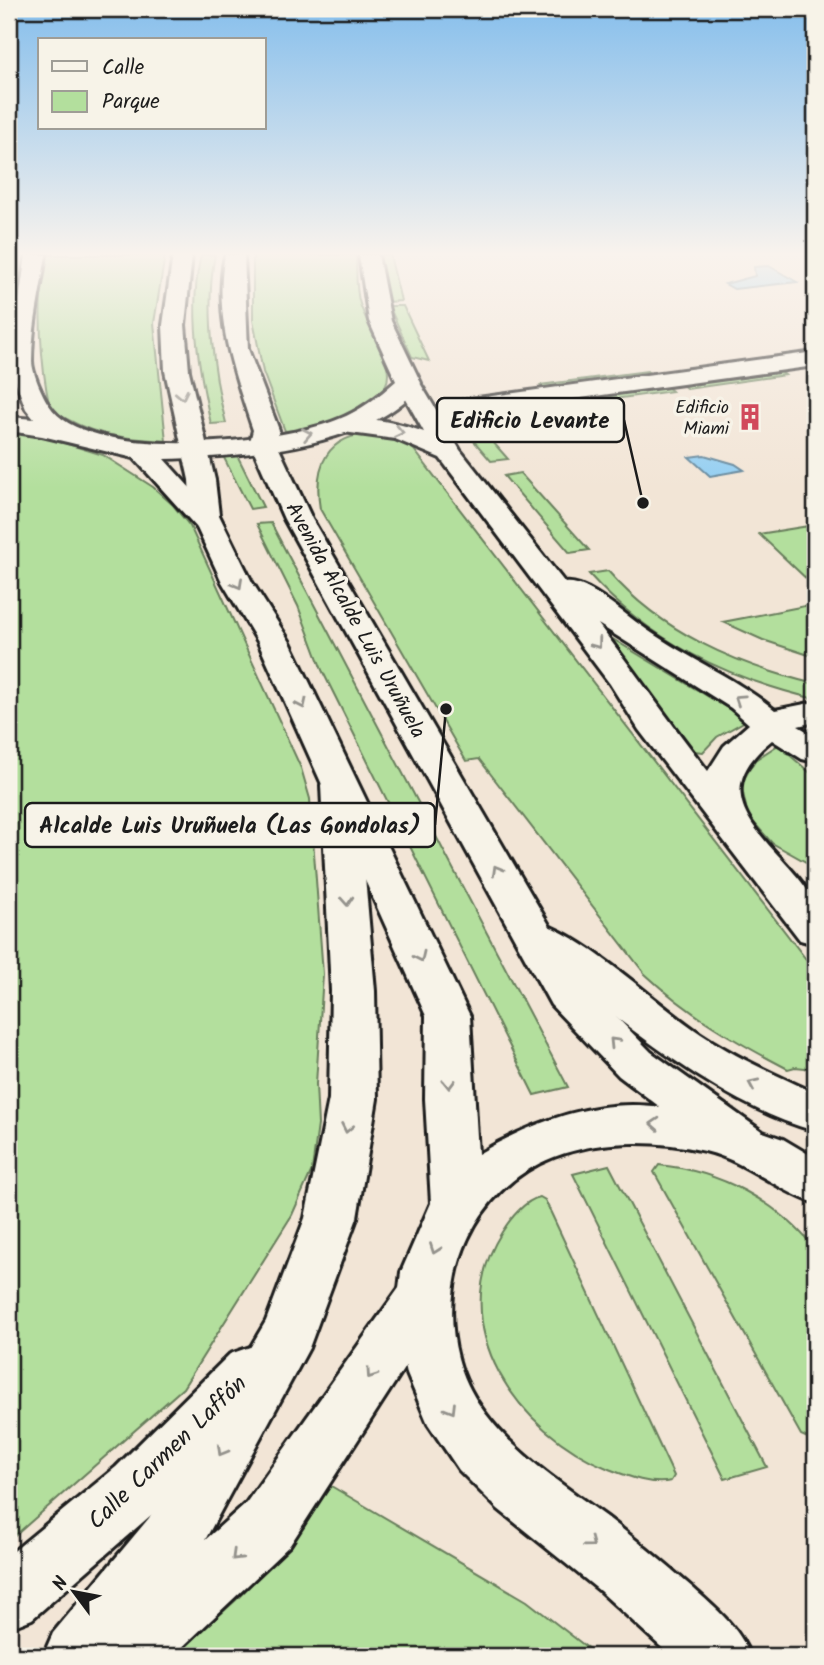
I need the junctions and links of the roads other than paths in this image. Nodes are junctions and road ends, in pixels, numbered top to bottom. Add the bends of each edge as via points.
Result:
1 (20, 333) edge
2 (175, 333) edge
3 (236, 333) edge
4 (382, 333) edge
5 (815, 359) edge
6 (14, 365) edge
7 (410, 383) junction
8 (470, 406) dead end
9 (9, 425) edge
10 (345, 426) junction
11 (61, 432) junction
12 (264, 442) junction
13 (194, 449) junction
14 (142, 451) junction
15 (449, 453) junction
16 (208, 523) junction
17 (542, 569) junction
18 (815, 712) edge
19 (772, 725) junction
20 (815, 751) edge
21 (339, 785) junction
22 (735, 829) junction
23 (815, 881) edge
24 (815, 930) edge
25 (534, 935) junction
26 (815, 1113) edge
27 (746, 1144) junction
28 (815, 1183) edge
29 (457, 1204) junction
30 (423, 1297) junction
31 (290, 1331) junction
32 (9, 1596) edge
33 (76, 1656) edge
34 (125, 1656) edge
35 (717, 1656) edge

1 - 6 main road
2 -> 13 main road via 177,371
3 - 12 main road, Avenida Alcalde Luis Uruñuela via 237,349 266,430
4 - 7 main road
5 - 8 main road
6 - 11 main road via 38,410
7 - 10 main road via 382,406
7 - 15 main road
9 - 11 main road
12 -> 10 main road
10 -> 15 main road via 393,429 416,435
11 - 14 main road
12 - 13 main road
25 -> 12 main road, Avenida Alcalde Luis Uruñuela via 298,519
13 - 14 main road
13 - 16 main road
14 - 16 main road
15 - 17 main road
16 -> 21 main road via 274,642
19 -> 17 main road via 743,701 634,636
17 -> 22 main road via 625,681 650,723
18 - 19 main road
19 - 20 main road
19 - 22 main road via 740,747 724,779
21 -> 29 main road via 448,1016
21 -> 31 main road via 353,991 353,1099 331,1218
22 - 23 main road
22 - 24 main road
26 -> 25 main road via 711,1063
27 -> 25 main road, Avenida Alcalde Luis Uruñuela via 635,1064 567,994
27 - 28 main road via 796,1168
27 -> 29 main road via 702,1130 657,1123 572,1131 505,1160
29 -> 30 main road via 434,1247
30 -> 34 main road via 268,1524
30 -> 35 main road via 427,1351 448,1406 485,1458 666,1606
31 - 32 main road, Calle Carmen Laffón via 138,1488
31 -> 33 main road via 172,1540

